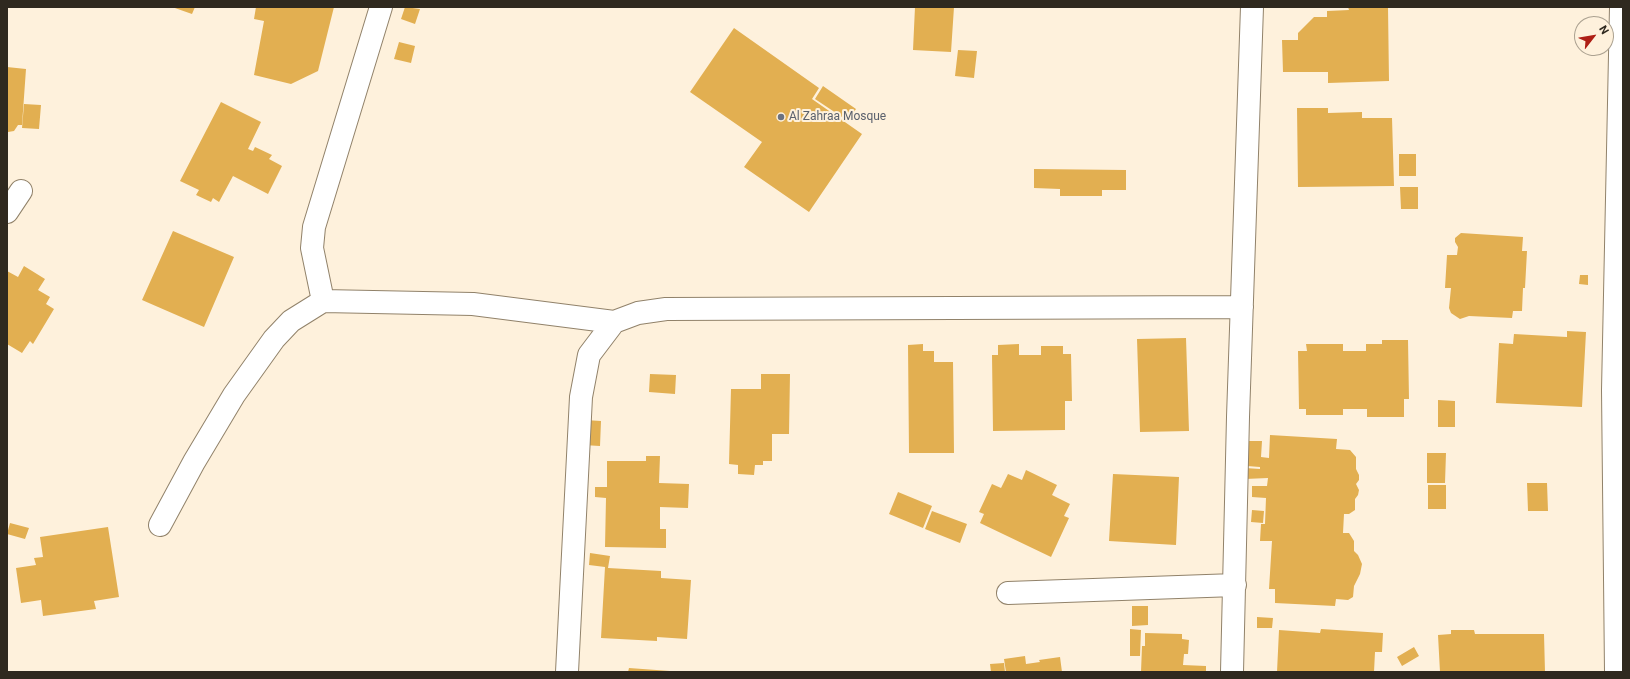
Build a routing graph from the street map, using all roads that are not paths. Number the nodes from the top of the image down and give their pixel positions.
1 (381, 7) edge
2 (1252, 7) edge
3 (1621, 7) edge
4 (20, 192) dead end
5 (7, 212) edge
6 (323, 300) junction
7 (1242, 307) junction
8 (614, 322) junction
9 (1618, 386) edge
10 (1618, 446) edge
11 (160, 525) dead end
12 (1235, 585) junction
13 (1008, 593) dead end
14 (1620, 624) edge
15 (567, 672) edge
16 (1232, 672) edge
17 (1616, 672) edge

1 - 6 street
2 - 7 street
3 - 9 street
4 - 5 street
6 - 8 street
6 - 11 street
7 - 8 street
7 - 12 street
8 - 15 street
9 - 10 street
10 - 14 street
12 - 13 street
12 - 16 street
14 - 17 street

